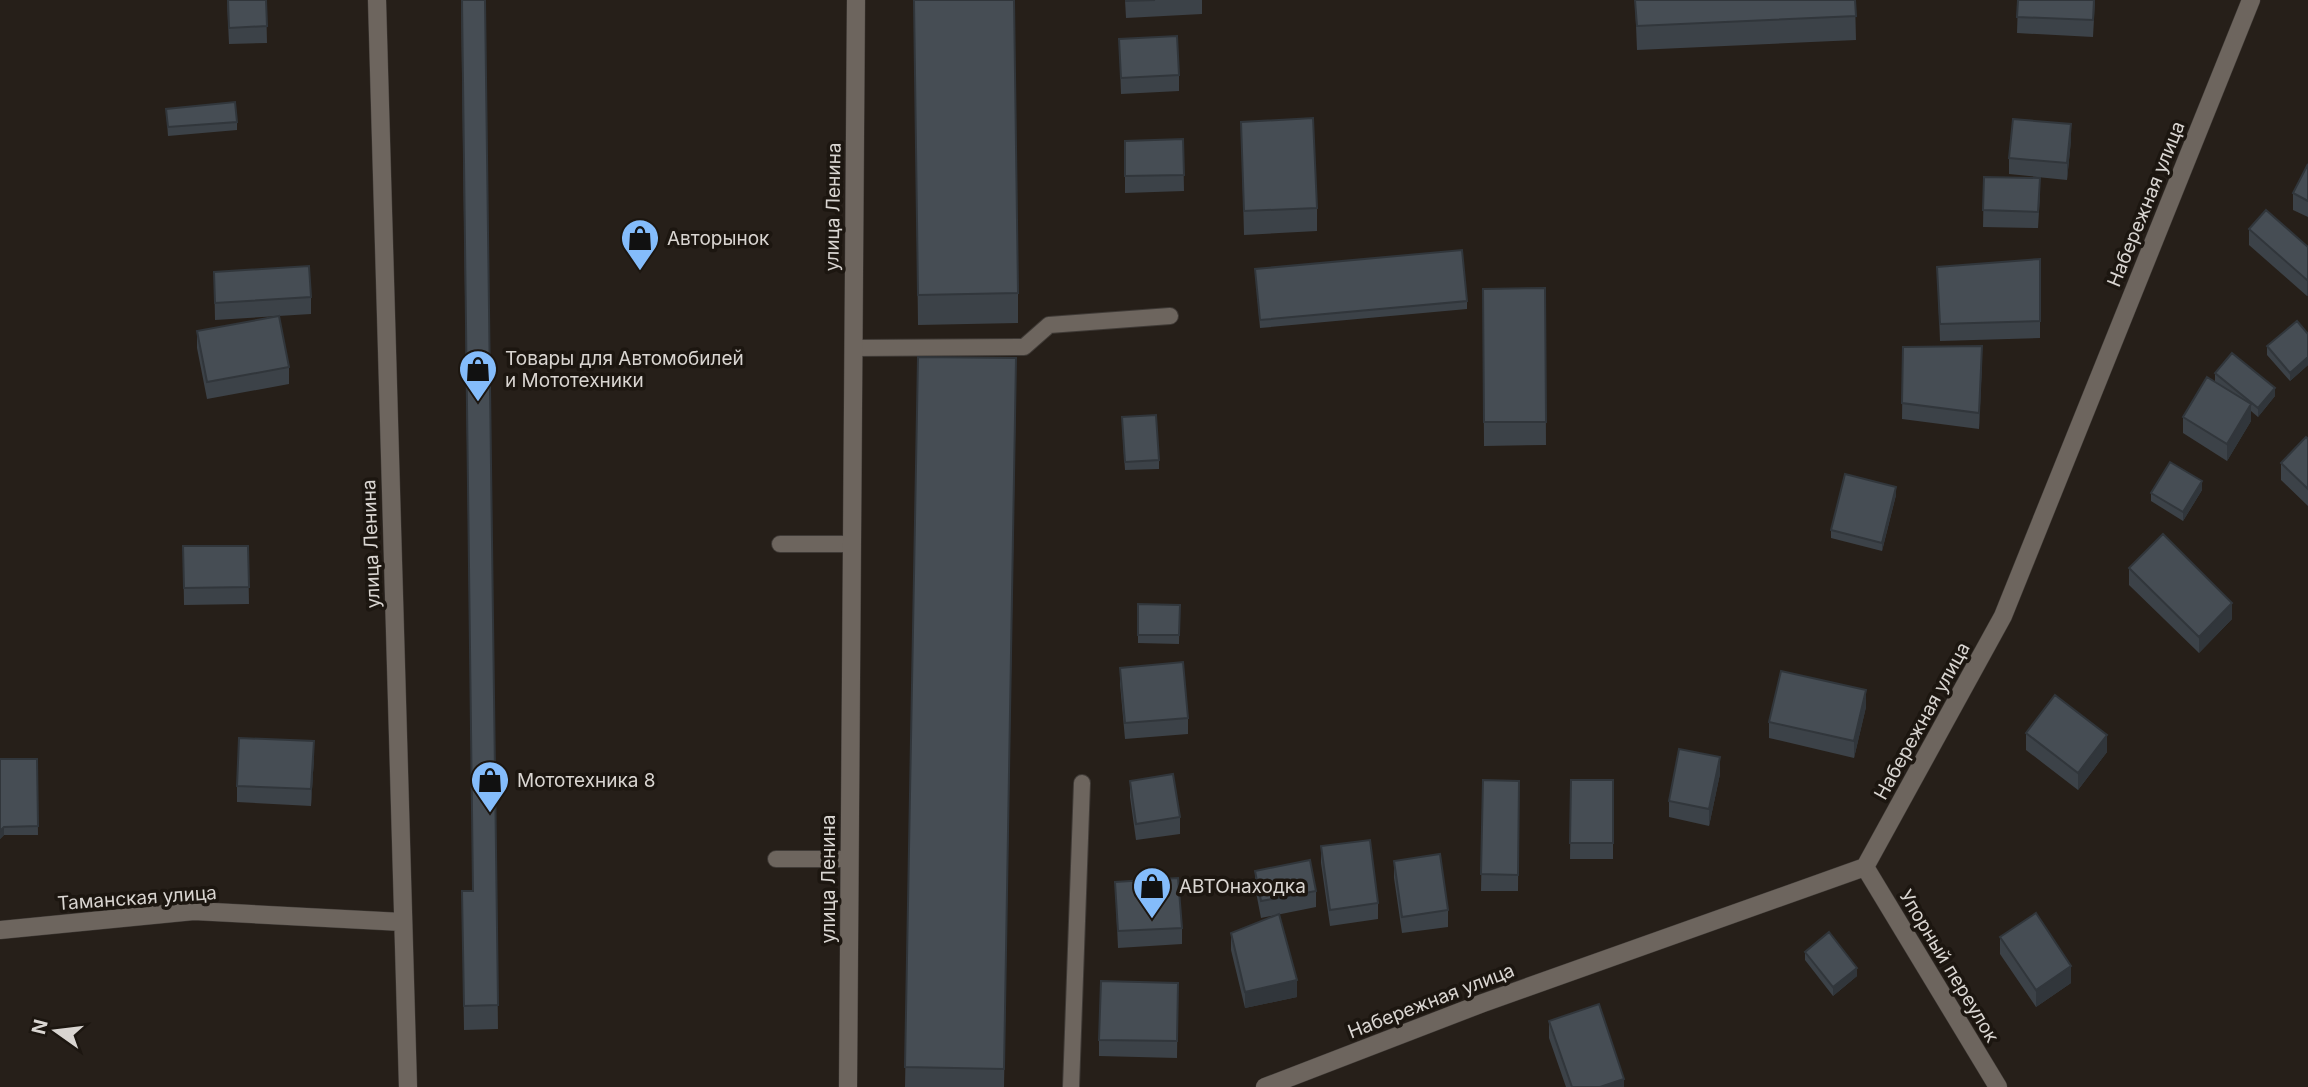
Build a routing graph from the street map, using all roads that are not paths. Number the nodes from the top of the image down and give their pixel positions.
1 (377, 0) edge
2 (856, 0) edge
3 (2251, 0) edge
4 (1170, 316) dead end
5 (853, 348) junction
6 (780, 544) dead end
7 (851, 544) junction
8 (1083, 782) dead end
9 (776, 859) dead end
10 (850, 859) junction
11 (1865, 867) junction
12 (402, 922) junction
13 (0, 930) edge
14 (408, 1087) edge
15 (848, 1087) edge
16 (1071, 1087) edge
17 (1265, 1087) edge
18 (1998, 1087) edge

1 - 12 street, улица Ленина
2 - 5 street, улица Ленина
3 - 11 street, Набережная улица
4 - 5 lane
5 - 7 street, улица Ленина
6 - 7 lane
7 - 10 street, улица Ленина
8 - 16 lane
9 - 10 lane
10 - 15 street, улица Ленина
11 - 17 street, Набережная улица
11 - 18 street, Упорный переулок
12 - 13 street, Таманская улица
12 - 14 street, улица Ленина

